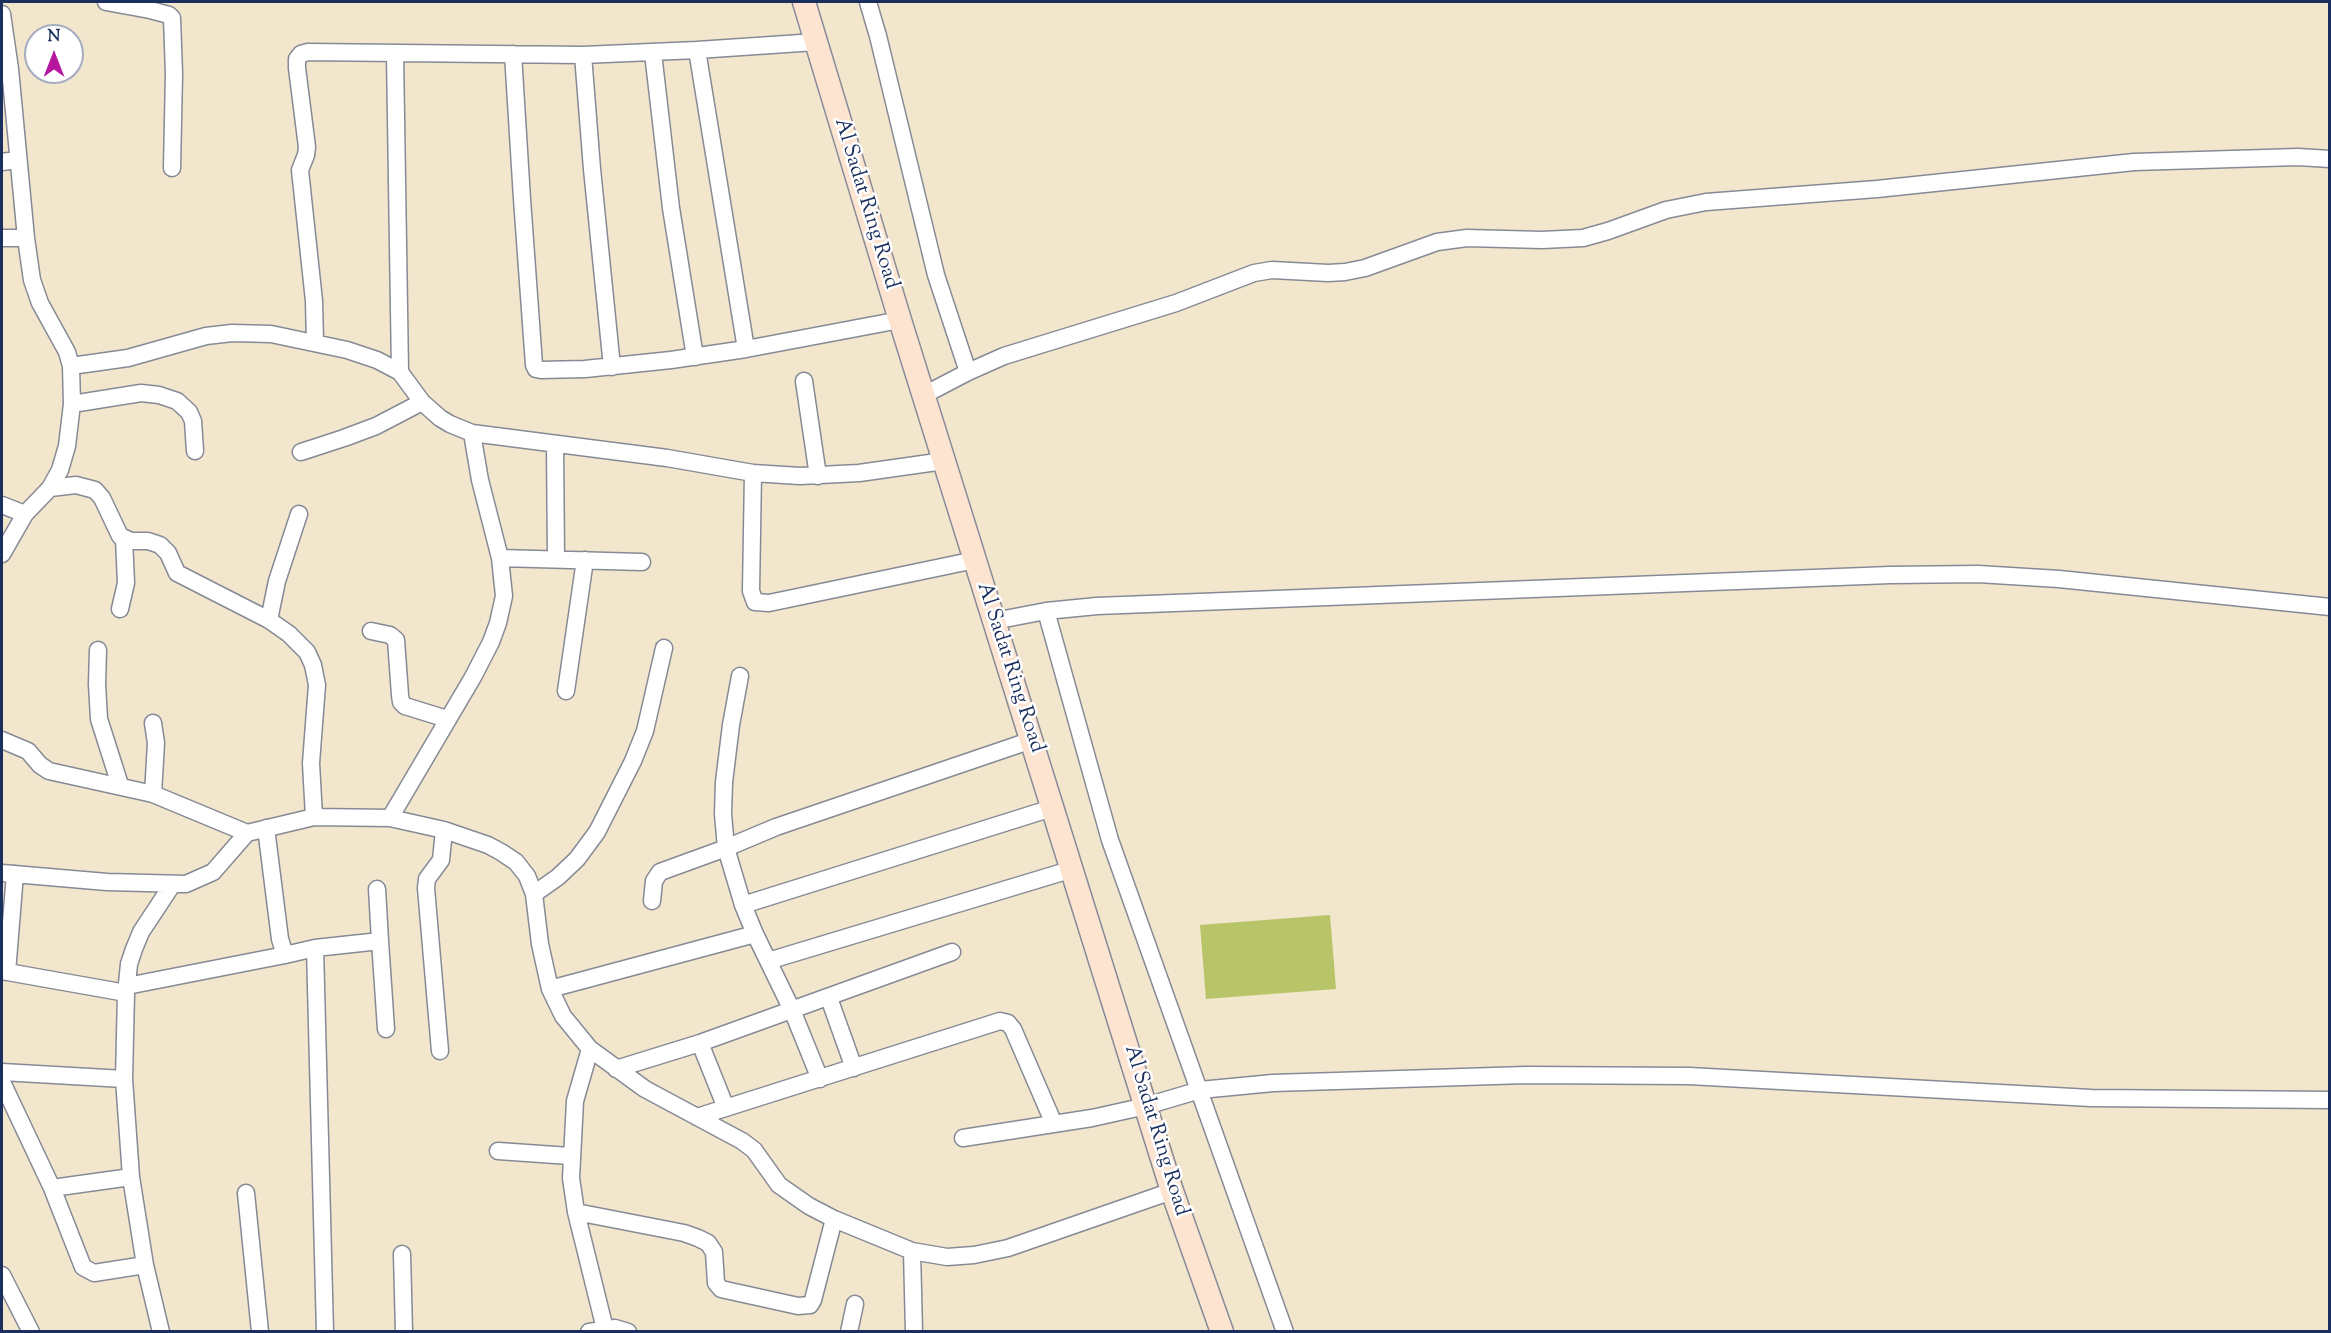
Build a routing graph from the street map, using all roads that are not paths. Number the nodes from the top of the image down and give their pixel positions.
1 (106, 2) edge
2 (804, 2) edge
3 (868, 2) edge
4 (2, 14) edge
5 (816, 42) junction
6 (697, 50) junction
7 (653, 52) junction
8 (395, 54) junction
9 (513, 54) junction
10 (583, 55) junction
11 (2330, 159) edge
12 (9, 161) edge
13 (172, 168) dead end
14 (2, 238) edge
15 (26, 238) junction
16 (900, 320) junction
17 (315, 343) junction
18 (746, 349) junction
19 (695, 357) junction
20 (71, 366) junction
21 (612, 367) junction
22 (400, 372) junction
23 (968, 372) junction
24 (804, 381) dead end
25 (924, 395) junction
26 (422, 402) junction
27 (72, 404) junction
28 (472, 433) junction
29 (555, 445) junction
30 (195, 451) dead end
31 (301, 452) dead end
32 (944, 461) junction
33 (753, 473) junction
34 (818, 476) junction
35 (50, 488) junction
36 (2, 505) edge
37 (25, 514) junction
38 (299, 514) dead end
39 (124, 539) junction
40 (2, 554) edge
41 (500, 558) junction
42 (556, 558) junction
43 (585, 560) junction
44 (975, 560) junction
45 (642, 562) dead end
46 (2330, 607) edge
47 (120, 609) dead end
48 (1046, 611) junction
49 (269, 620) junction
50 (994, 621) junction
51 (371, 631) dead end
52 (664, 648) dead end
53 (98, 650) dead end
54 (740, 675) dead end
55 (566, 690) dead end
56 (447, 719) junction
57 (153, 723) dead end
58 (2, 740) edge
59 (1032, 740) junction
60 (120, 785) junction
61 (153, 794) junction
62 (1052, 807) junction
63 (314, 817) junction
64 (390, 818) junction
65 (266, 828) junction
66 (444, 830) junction
67 (247, 833) junction
68 (726, 848) junction
69 (1073, 869) junction
70 (8, 874) edge
71 (172, 885) junction
72 (377, 889) dead end
73 (534, 894) junction
74 (652, 901) dead end
75 (743, 905) junction
76 (755, 934) junction
77 (380, 941) junction
78 (315, 948) junction
79 (952, 952) dead end
80 (285, 956) junction
81 (768, 961) junction
82 (4, 972) edge
83 (550, 989) junction
84 (126, 990) junction
85 (829, 998) junction
86 (792, 1010) junction
87 (386, 1029) dead end
88 (700, 1043) junction
89 (590, 1049) junction
90 (440, 1051) dead end
91 (854, 1068) junction
92 (616, 1069) junction
93 (2, 1072) edge
94 (820, 1078) junction
95 (124, 1079) junction
96 (2, 1082) edge
97 (1200, 1090) junction
98 (2330, 1100) edge
99 (1146, 1106) junction
100 (726, 1108) junction
101 (697, 1117) junction
102 (1054, 1124) junction
103 (963, 1138) dead end
104 (498, 1151) dead end
105 (570, 1156) junction
106 (132, 1177) junction
107 (52, 1188) junction
108 (1172, 1191) junction
109 (246, 1193) dead end
110 (576, 1212) junction
111 (834, 1219) junction
112 (912, 1251) junction
113 (402, 1254) dead end
114 (146, 1265) junction
115 (2, 1275) edge
116 (855, 1304) dead end
117 (597, 1330) edge
118 (31, 1332) edge
119 (161, 1332) edge
120 (260, 1332) edge
121 (325, 1332) edge
122 (404, 1332) edge
123 (628, 1332) edge
124 (849, 1332) edge
125 (914, 1332) edge
126 (1222, 1332) edge
127 (1285, 1332) edge

1 - 13 street
2 - 5 main road, Al Sadat Ring Road
3 - 23 street
4 - 12 street
5 - 6 street
5 - 16 main road, Al Sadat Ring Road
6 - 7 street
6 - 18 street
7 - 10 street
7 - 19 street
8 - 9 street
8 - 17 street
8 - 22 street
9 - 10 street
9 - 21 street
10 - 21 street
11 - 23 street
12 - 15 street
14 - 15 street
15 - 20 street
16 - 18 street
16 - 25 main road, Al Sadat Ring Road
17 - 20 street
17 - 22 street
18 - 19 street
19 - 21 street
20 - 27 street
22 - 26 street
23 - 25 street
24 - 34 street
25 - 32 main road, Al Sadat Ring Road
26 - 28 street
26 - 31 street
27 - 30 street
27 - 35 street
28 - 29 street
28 - 41 street
29 - 33 street
29 - 42 street
32 - 34 street
32 - 44 main road, Al Sadat Ring Road
33 - 34 street
33 - 44 street
35 - 37 street
35 - 39 street
36 - 37 street
37 - 40 street
38 - 49 street
39 - 47 street
39 - 49 street
41 - 42 street
41 - 56 street
42 - 43 street
43 - 45 street
43 - 55 street
44 - 50 main road, Al Sadat Ring Road
46 - 48 street
48 - 50 street
48 - 97 street
49 - 63 street
50 - 59 main road, Al Sadat Ring Road
51 - 56 street
52 - 73 street
53 - 60 street
54 - 68 street
56 - 64 street
57 - 61 street
58 - 60 street
59 - 62 main road, Al Sadat Ring Road
59 - 68 street
60 - 61 street
61 - 67 street
62 - 69 main road, Al Sadat Ring Road
62 - 75 street
63 - 64 street
63 - 65 street
64 - 66 street
65 - 67 street
65 - 80 street
66 - 73 street
66 - 90 street
67 - 71 street
68 - 74 street
68 - 75 street
69 - 81 street
69 - 99 main road, Al Sadat Ring Road
70 - 71 street
70 - 82 street
71 - 84 street
72 - 77 street
73 - 83 street
75 - 76 street
76 - 81 street
76 - 83 street
77 - 78 street
77 - 87 street
78 - 80 street
78 - 121 street
79 - 85 street
80 - 84 street
81 - 86 street
82 - 84 street
83 - 89 street
84 - 95 street
85 - 86 street
85 - 91 street
86 - 88 street
86 - 94 street
88 - 92 street
88 - 100 street
89 - 92 street
89 - 105 street
91 - 94 street
91 - 102 street
92 - 101 street
93 - 95 street
94 - 100 street
95 - 106 street
96 - 107 street
97 - 98 street
97 - 99 street
97 - 127 street
99 - 102 street
99 - 108 main road, Al Sadat Ring Road
100 - 101 street
101 - 111 street
102 - 103 street
104 - 105 street
105 - 110 street
106 - 107 street
106 - 114 street
107 - 114 street
108 - 112 street
108 - 126 main road, Al Sadat Ring Road
109 - 120 street
110 - 111 street
110 - 117 street
111 - 112 street
112 - 125 street
113 - 122 street
114 - 119 street
115 - 118 street
116 - 124 street
117 - 123 street

